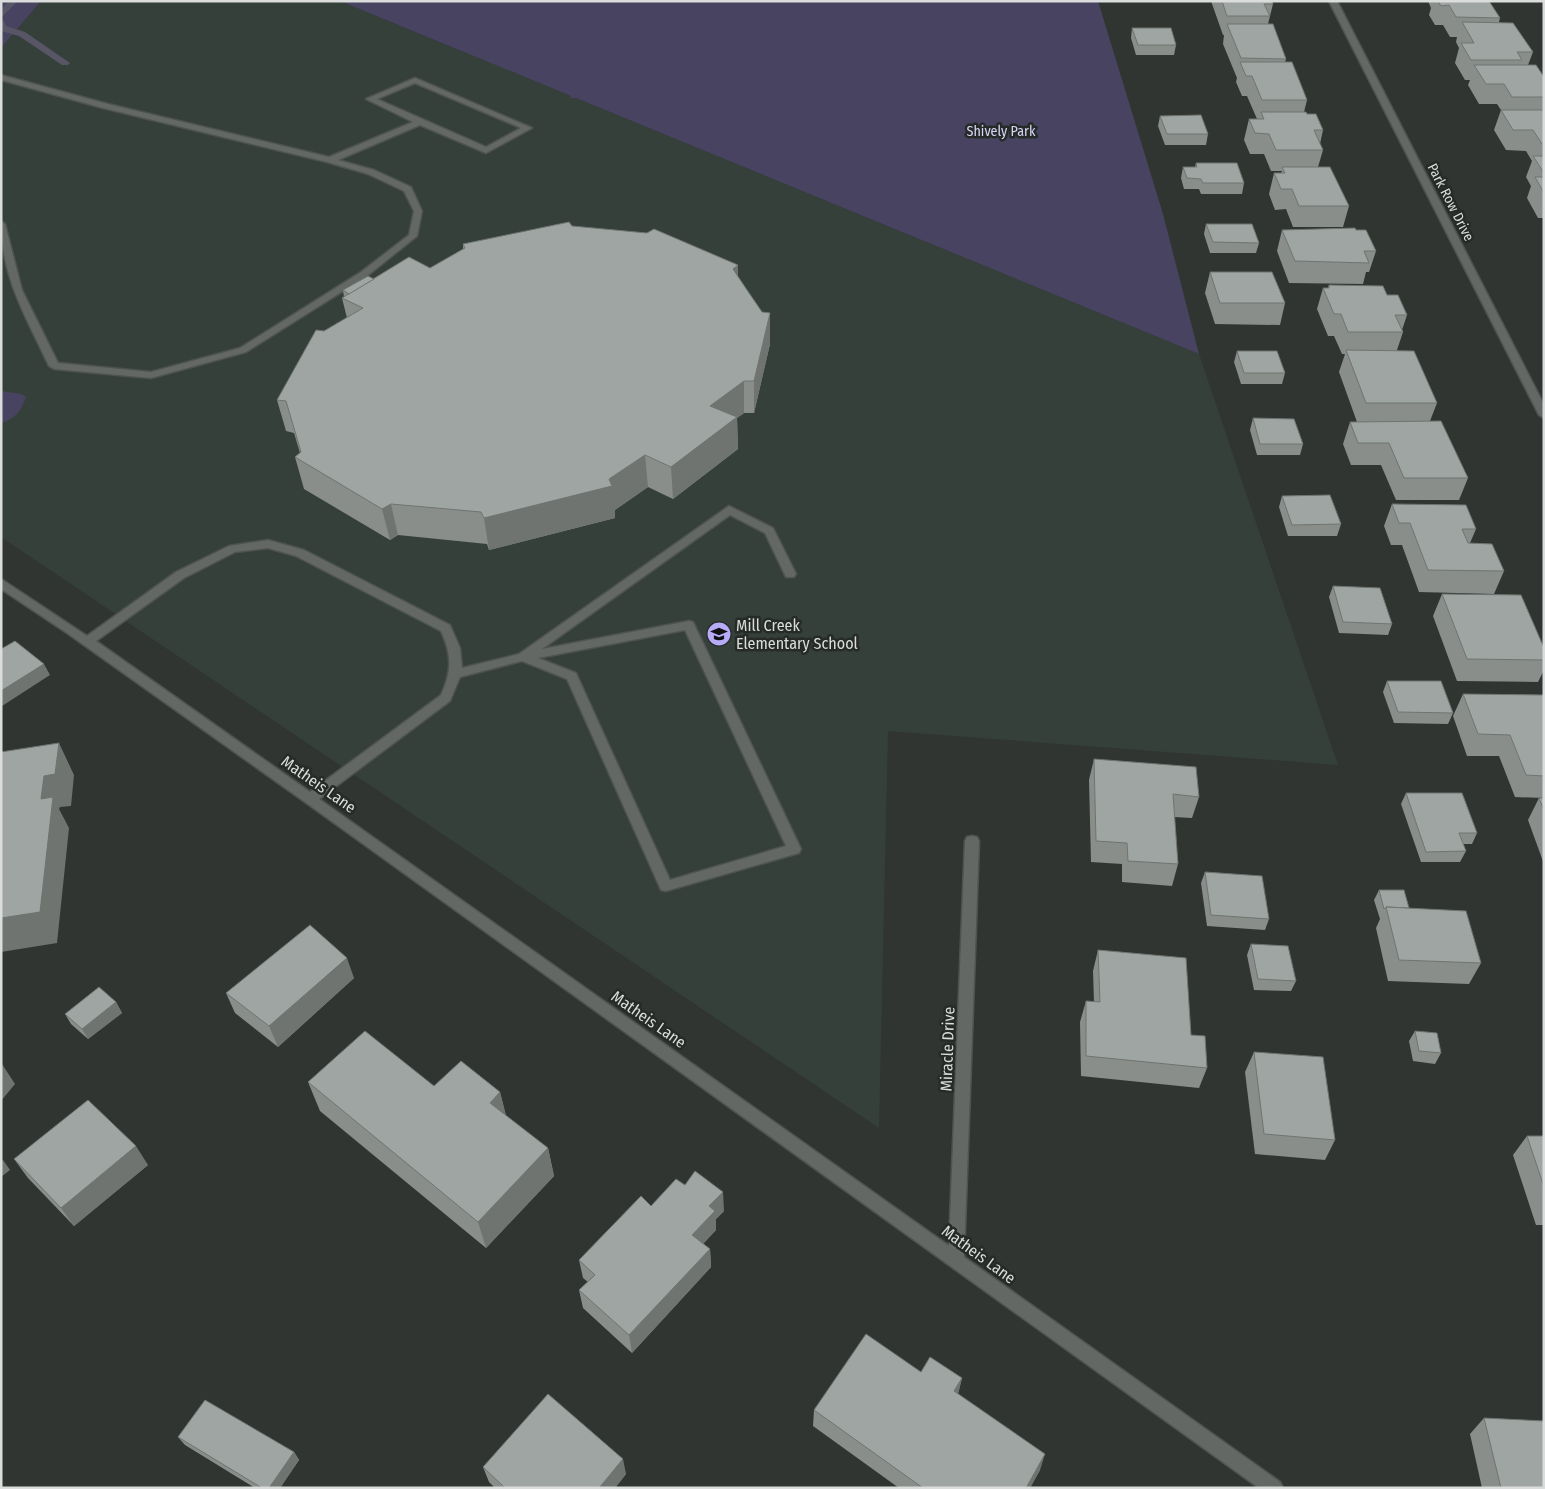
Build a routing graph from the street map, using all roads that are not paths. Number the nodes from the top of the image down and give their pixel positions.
1 (1333, 1) edge
2 (1, 77) edge
3 (420, 122) junction
4 (330, 160) junction
5 (1, 224) edge
6 (1544, 414) edge
7 (790, 574) dead end
8 (1, 583) edge
9 (88, 641) junction
10 (523, 658) junction
11 (456, 674) junction
12 (310, 799) junction
13 (972, 841) dead end
14 (956, 1259) junction
15 (1274, 1488) edge

1 - 6 street, Park Row Drive
2 - 4 street
3 - 3 street
3 - 4 street
4 - 5 street
7 - 10 street
8 - 9 street, Matheis Lane
9 - 11 street
9 - 12 street, Matheis Lane
10 - 10 street
10 - 11 street
11 - 12 street
12 - 14 street, Matheis Lane
13 - 14 street, Miracle Drive
14 - 15 street, Matheis Lane

